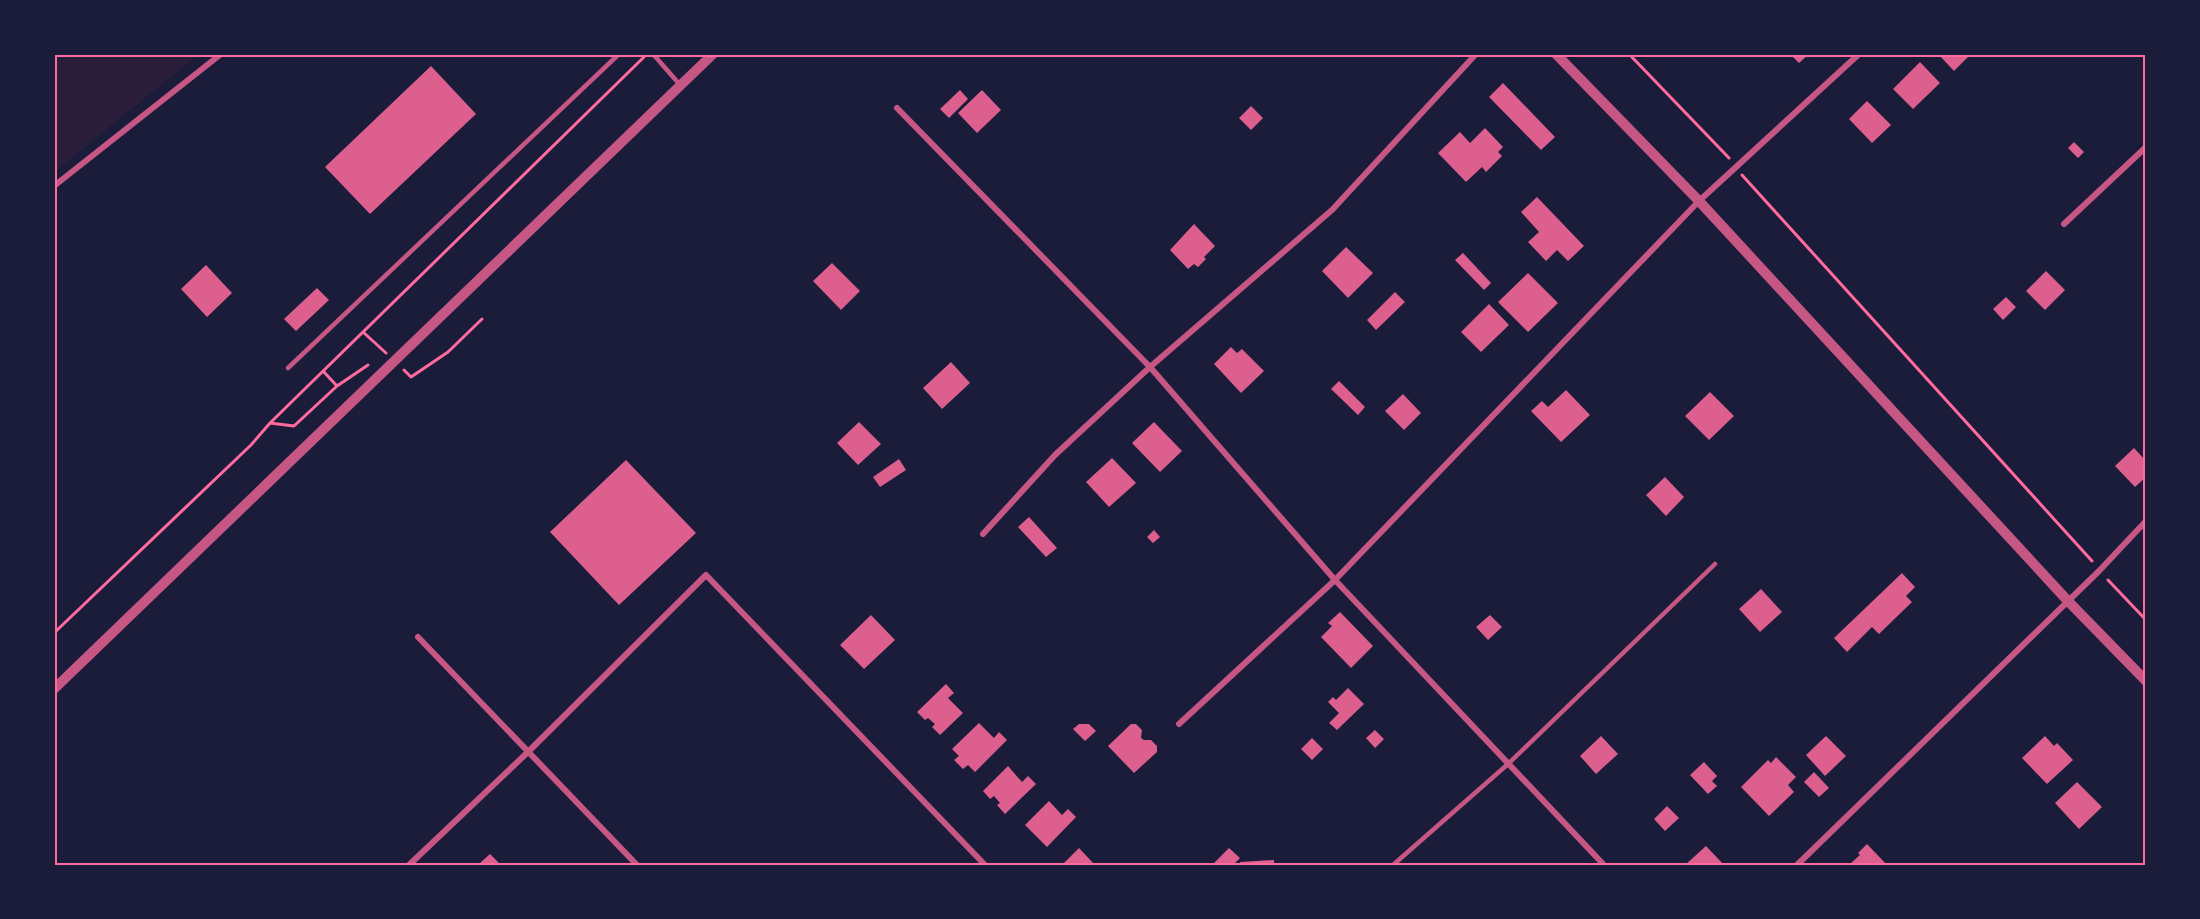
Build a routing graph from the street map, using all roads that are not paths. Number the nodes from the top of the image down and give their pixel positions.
1 (221, 54) edge
2 (619, 54) edge
3 (653, 54) edge
4 (713, 54) edge
5 (1476, 54) edge
6 (1556, 54) edge
7 (1859, 54) edge
8 (681, 86) junction
9 (897, 108) dead end
10 (2146, 147) edge
11 (54, 186) edge
12 (1699, 201) junction
13 (2064, 224) dead end
14 (1150, 367) junction
15 (288, 368) dead end
16 (2146, 521) edge
17 (983, 534) dead end
18 (1715, 564) dead end
19 (1335, 580) junction
20 (2067, 600) junction
21 (417, 638) dead end
22 (2146, 681) edge
23 (54, 689) edge
24 (1179, 724) dead end
25 (528, 752) junction
26 (1508, 764) junction
27 (410, 865) edge
28 (637, 865) edge
29 (985, 865) edge
30 (1393, 865) edge
31 (1604, 865) edge
32 (1797, 865) edge

1 - 11 street
2 - 15 lane
3 - 8 lane
4 - 8 street
5 - 14 street
6 - 12 street
7 - 12 street
8 - 23 street
9 - 14 street
10 - 13 street
12 - 19 street
12 - 20 street
14 - 17 street
14 - 19 street
16 - 20 street
18 - 26 lane
19 - 24 street
19 - 26 street
20 - 22 street
20 - 32 street
21 - 25 street
25 - 27 street
25 - 28 street
25 - 29 street
26 - 30 lane
26 - 31 street

